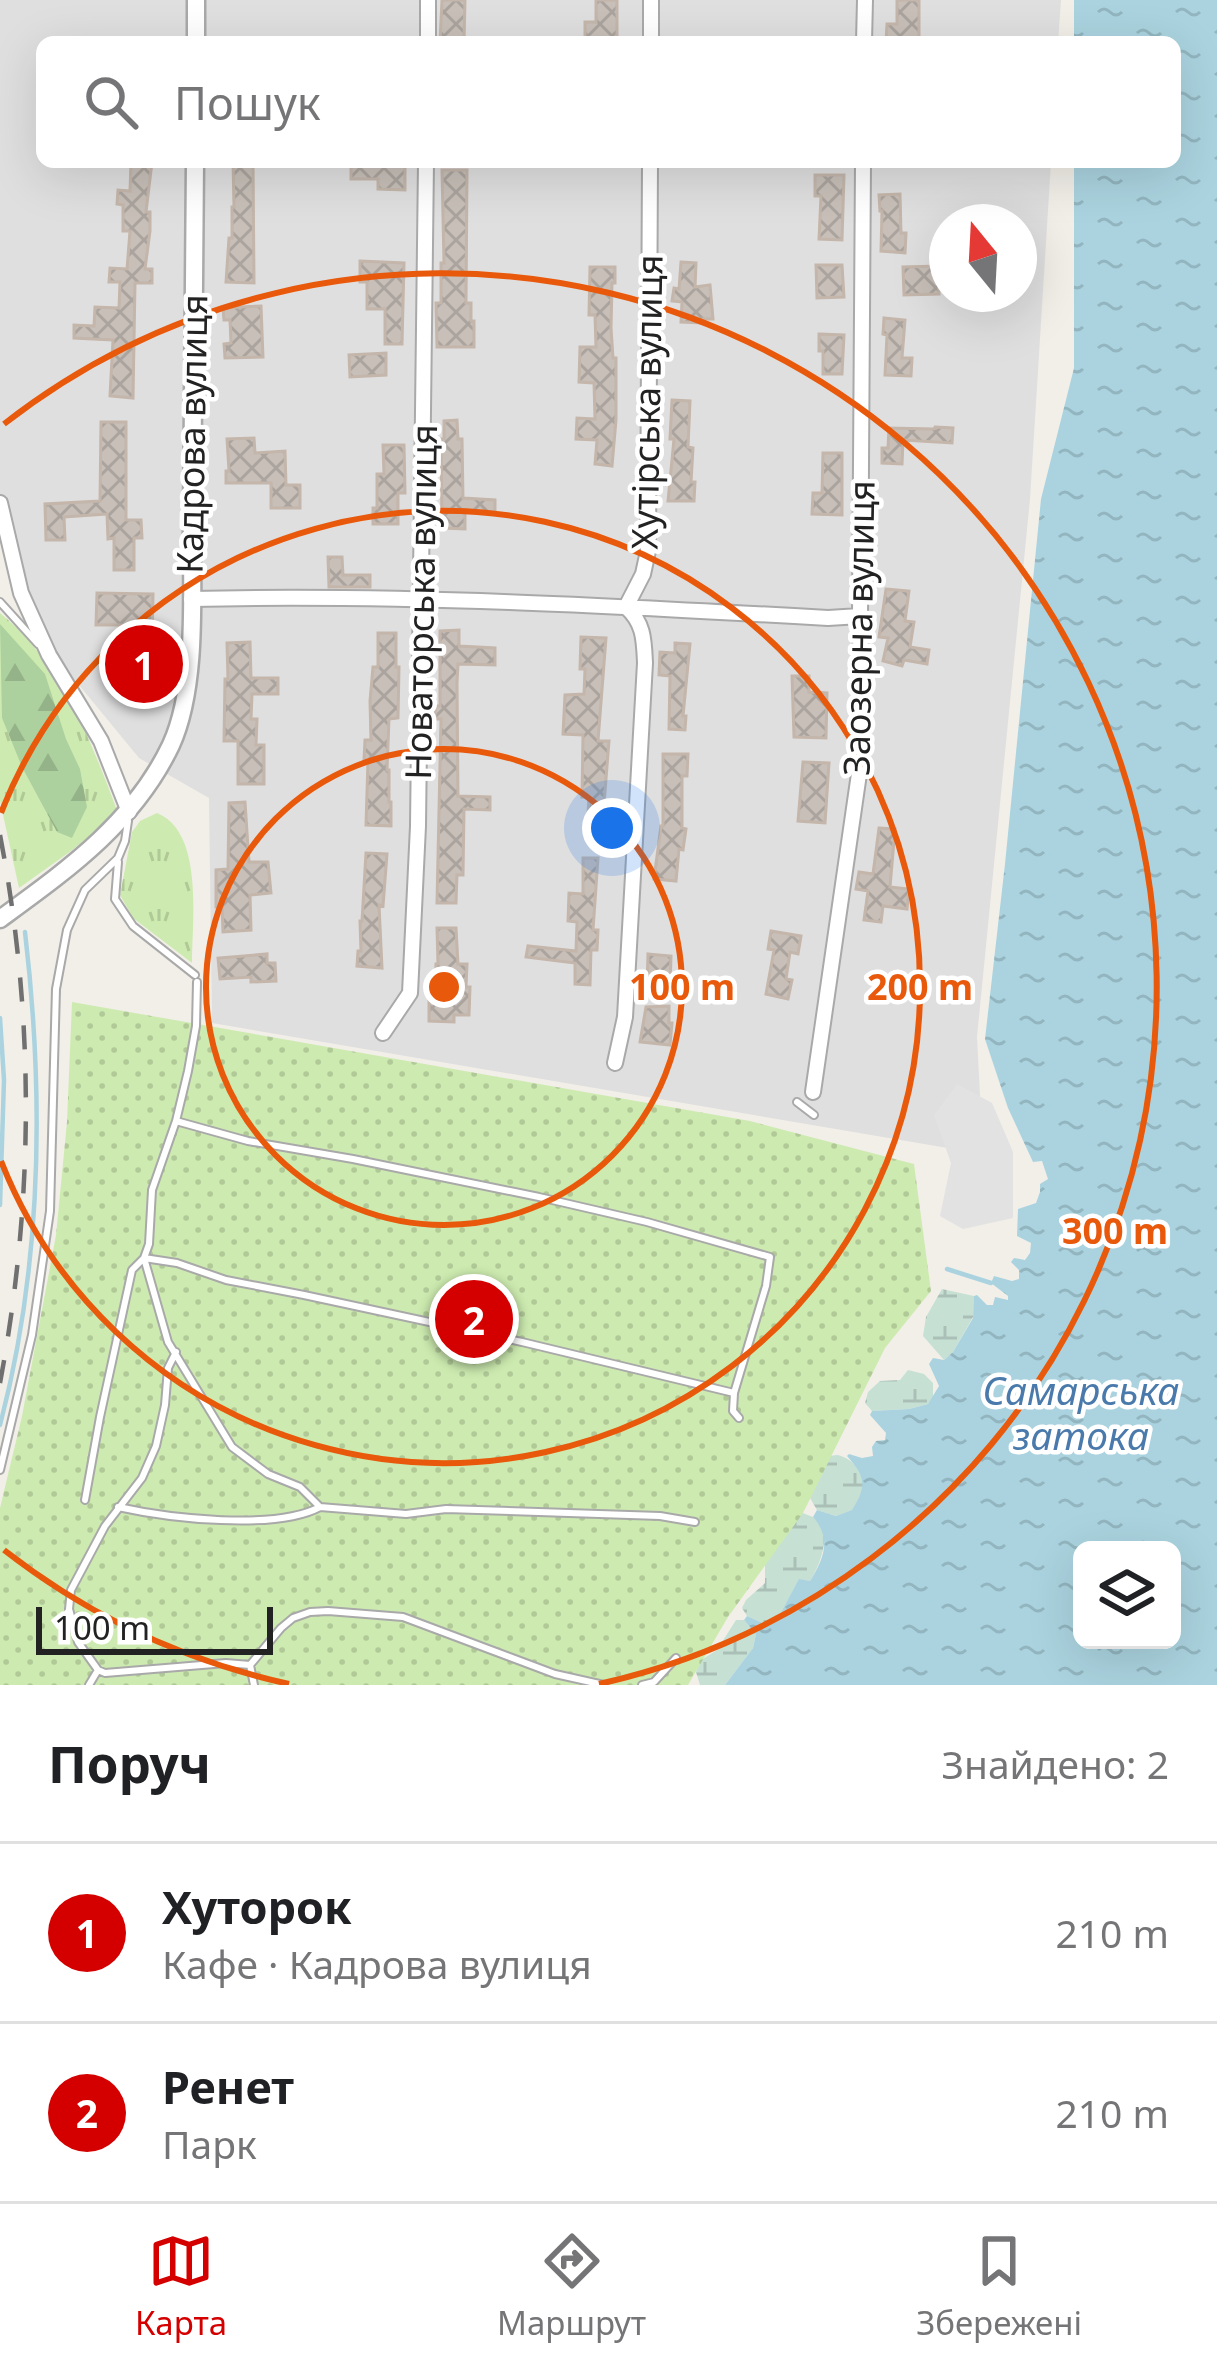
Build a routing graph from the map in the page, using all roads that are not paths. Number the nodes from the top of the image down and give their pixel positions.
1 (196, 0) edge
2 (428, 0) edge
3 (651, 0) edge
4 (865, 0) edge
5 (196, 36) edge
6 (428, 36) edge
7 (650, 36) edge
8 (864, 36) edge
9 (195, 168) edge
10 (426, 168) edge
11 (650, 168) edge
12 (863, 168) edge
13 (0, 503) edge
14 (191, 599) junction
15 (0, 602) edge
16 (421, 602) junction
17 (626, 607) junction
18 (860, 616) junction
19 (49, 655) junction
20 (129, 812) junction
21 (118, 858) junction
22 (0, 919) edge
23 (382, 1033) dead end
24 (615, 1063) dead end
25 (813, 1092) dead end
26 (797, 1102) dead end
27 (814, 1115) dead end
28 (176, 1121) junction
29 (144, 1258) junction
30 (176, 1352) junction
31 (734, 1393) junction
32 (739, 1418) dead end
33 (0, 1470) edge
34 (85, 1500) dead end
35 (118, 1507) junction
36 (320, 1507) junction
37 (694, 1522) dead end
38 (676, 1658) dead end
39 (250, 1665) junction
40 (98, 1670) junction
41 (89, 1685) edge
42 (254, 1685) edge
43 (604, 1685) edge
44 (642, 1685) edge

1 - 5 street
2 - 6 street
3 - 7 street
4 - 8 street
9 - 14 street, Кадрова вулиця
10 - 16 street, Новаторська вулиця
11 - 17 street, Хутірська вулиця
12 - 18 street, Заозерна вулиця
13 - 19 street
14 - 16 street
14 - 20 street, Кадрова вулиця
15 - 19 lane
16 - 17 street
16 - 23 street, Новаторська вулиця
17 - 18 street
17 - 24 street
18 - 25 street, Заозерна вулиця
19 - 20 street
20 - 21 lane
20 - 22 street, Кадрова вулиця
21 - 28 lane
21 - 33 lane
26 - 27 lane
28 - 29 lane
28 - 31 lane
29 - 30 lane
29 - 31 lane
29 - 34 lane
30 - 35 lane
30 - 36 lane
31 - 32 lane
35 - 36 lane
35 - 40 lane
36 - 37 lane
38 - 44 lane
39 - 40 lane
39 - 42 lane
39 - 43 lane
40 - 41 lane

